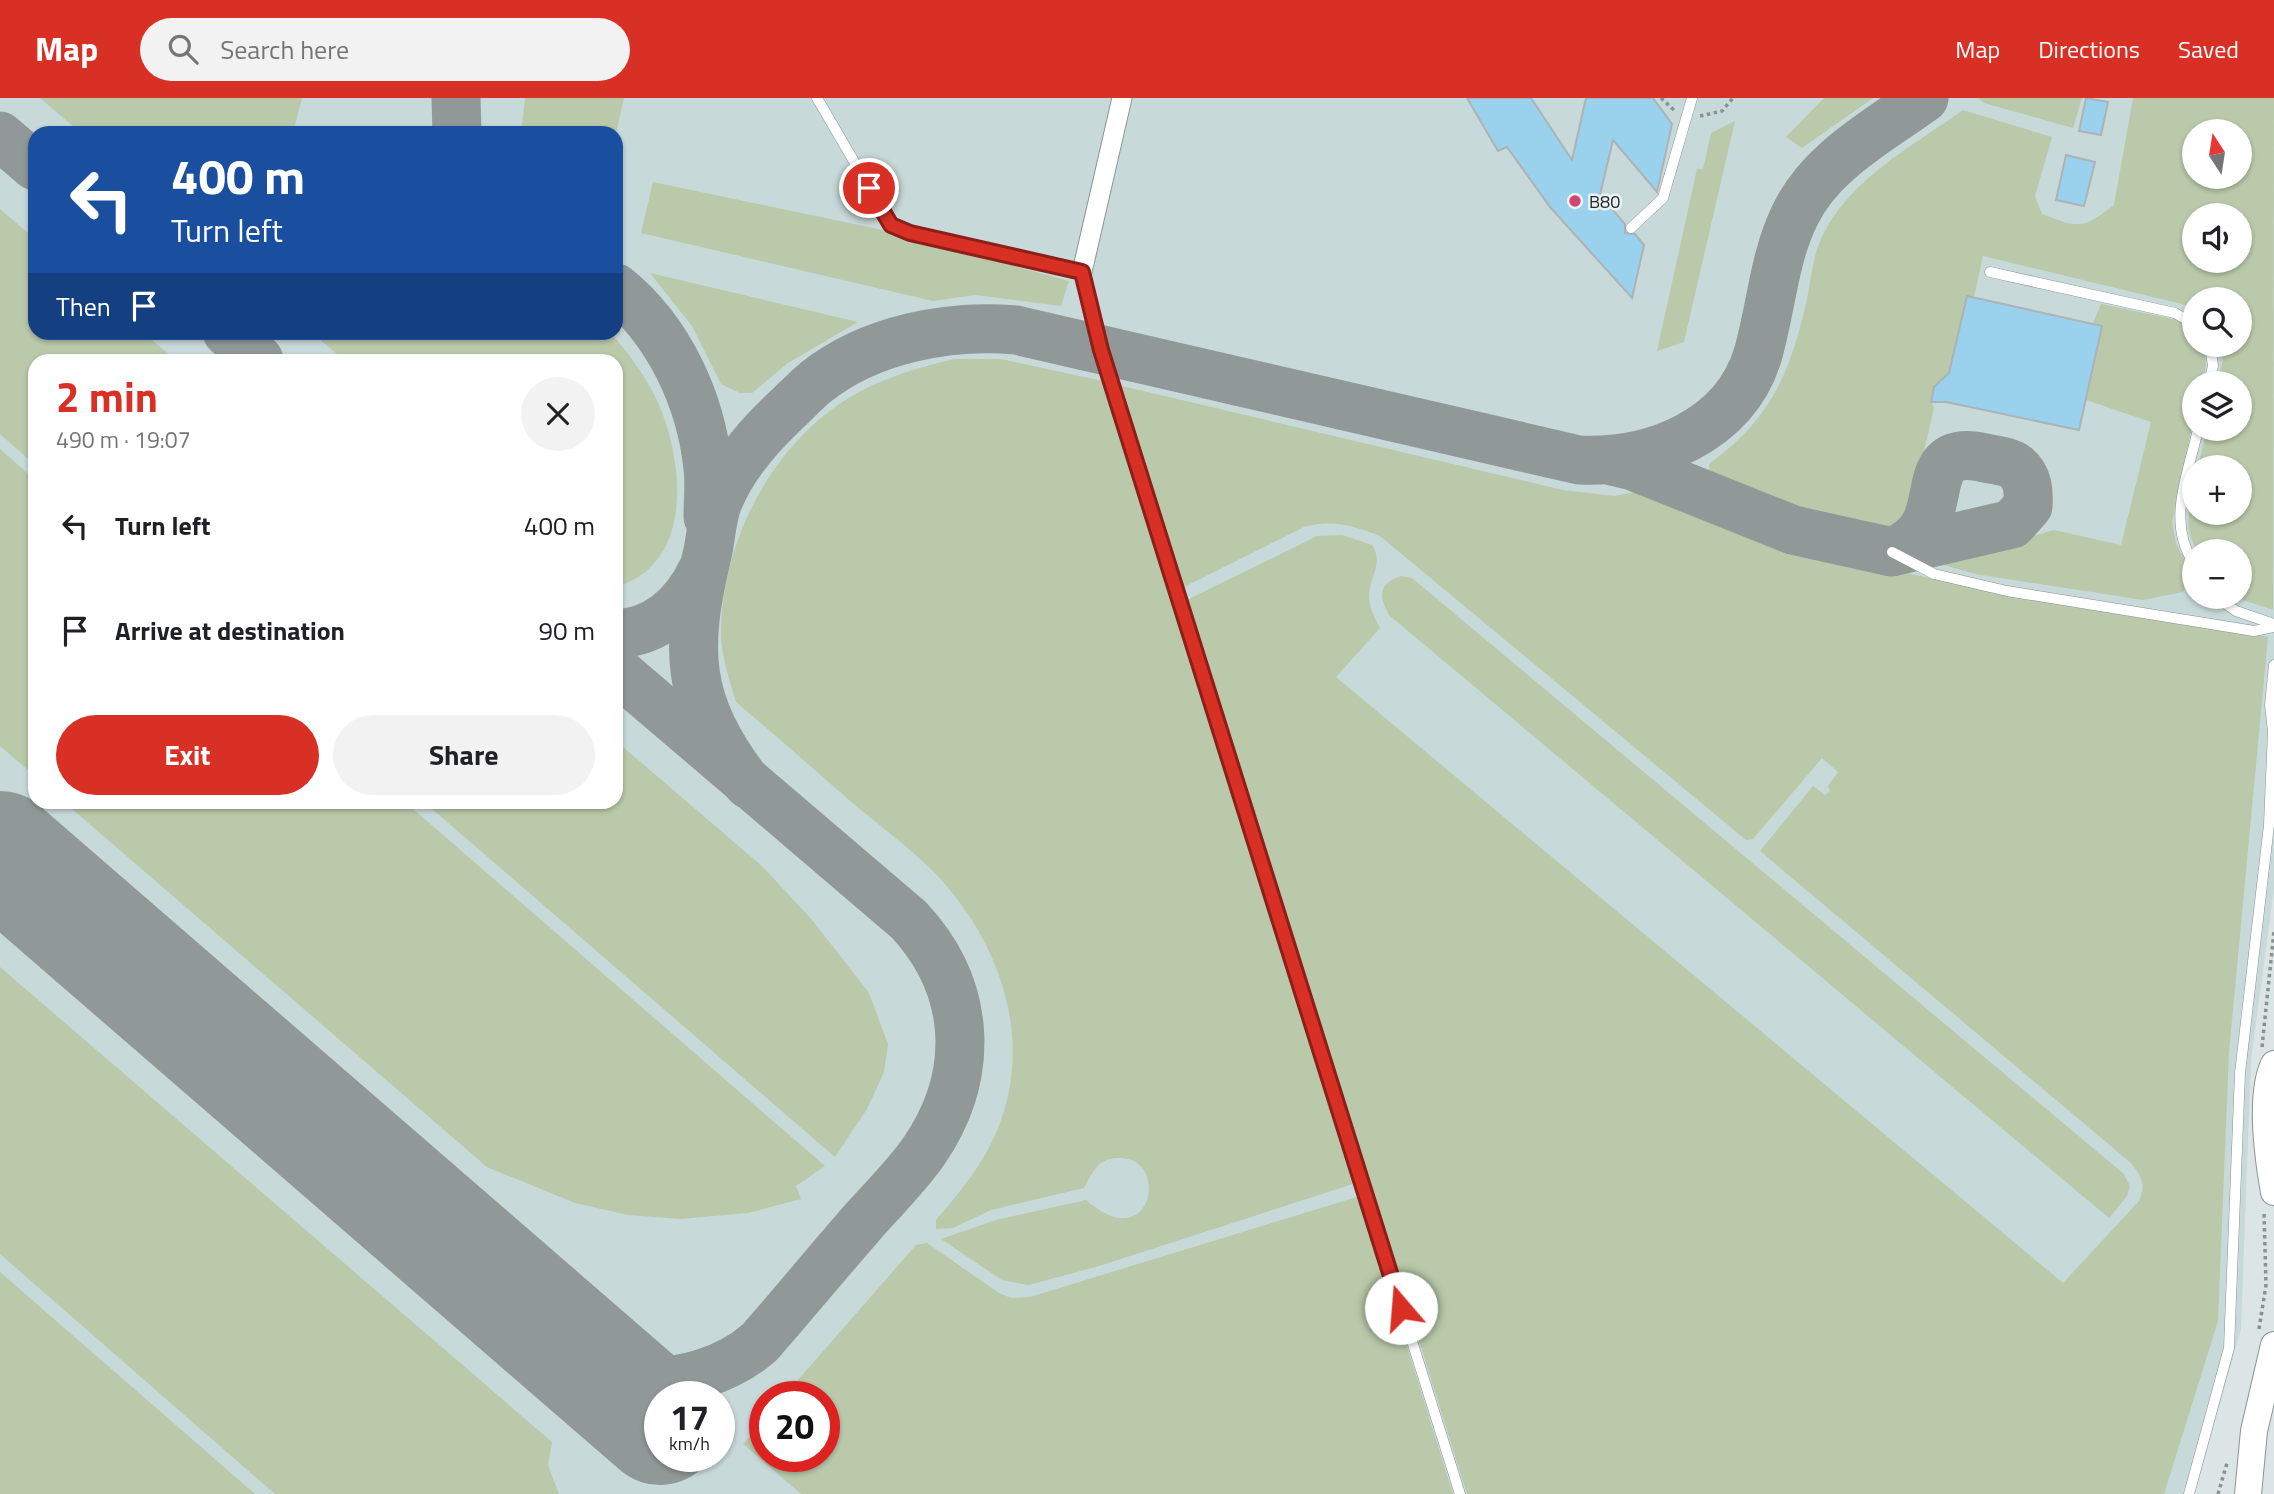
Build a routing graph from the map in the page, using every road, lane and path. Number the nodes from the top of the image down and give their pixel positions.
1 (817, 98) edge
2 (1122, 98) edge
3 (1692, 98) edge
4 (1631, 228) dead end
5 (1082, 272) junction
6 (1990, 272) dead end
7 (2182, 317) edge
8 (2196, 441) edge
9 (2182, 542) edge
10 (1892, 552) dead end
11 (2232, 609) edge
12 (2274, 626) edge
13 (2274, 665) edge
14 (2274, 931) edge
15 (2268, 1060) edge
16 (2269, 1202) edge
17 (2266, 1339) edge
18 (2254, 1431) junction
19 (2230, 1455) dead end
20 (1460, 1494) edge
21 (2189, 1494) edge
22 (2218, 1494) edge
23 (2230, 1494) edge
24 (2248, 1494) edge

1 - 5 lane
2 - 5 street
3 - 4 lane
5 - 20 lane
6 - 7 lane
8 - 9 lane
10 - 12 lane
11 - 12 lane
13 - 21 lane
14 - 15 path
15 - 16 street
16 - 17 path
17 - 18 street
18 - 23 street
18 - 24 street
19 - 22 path

